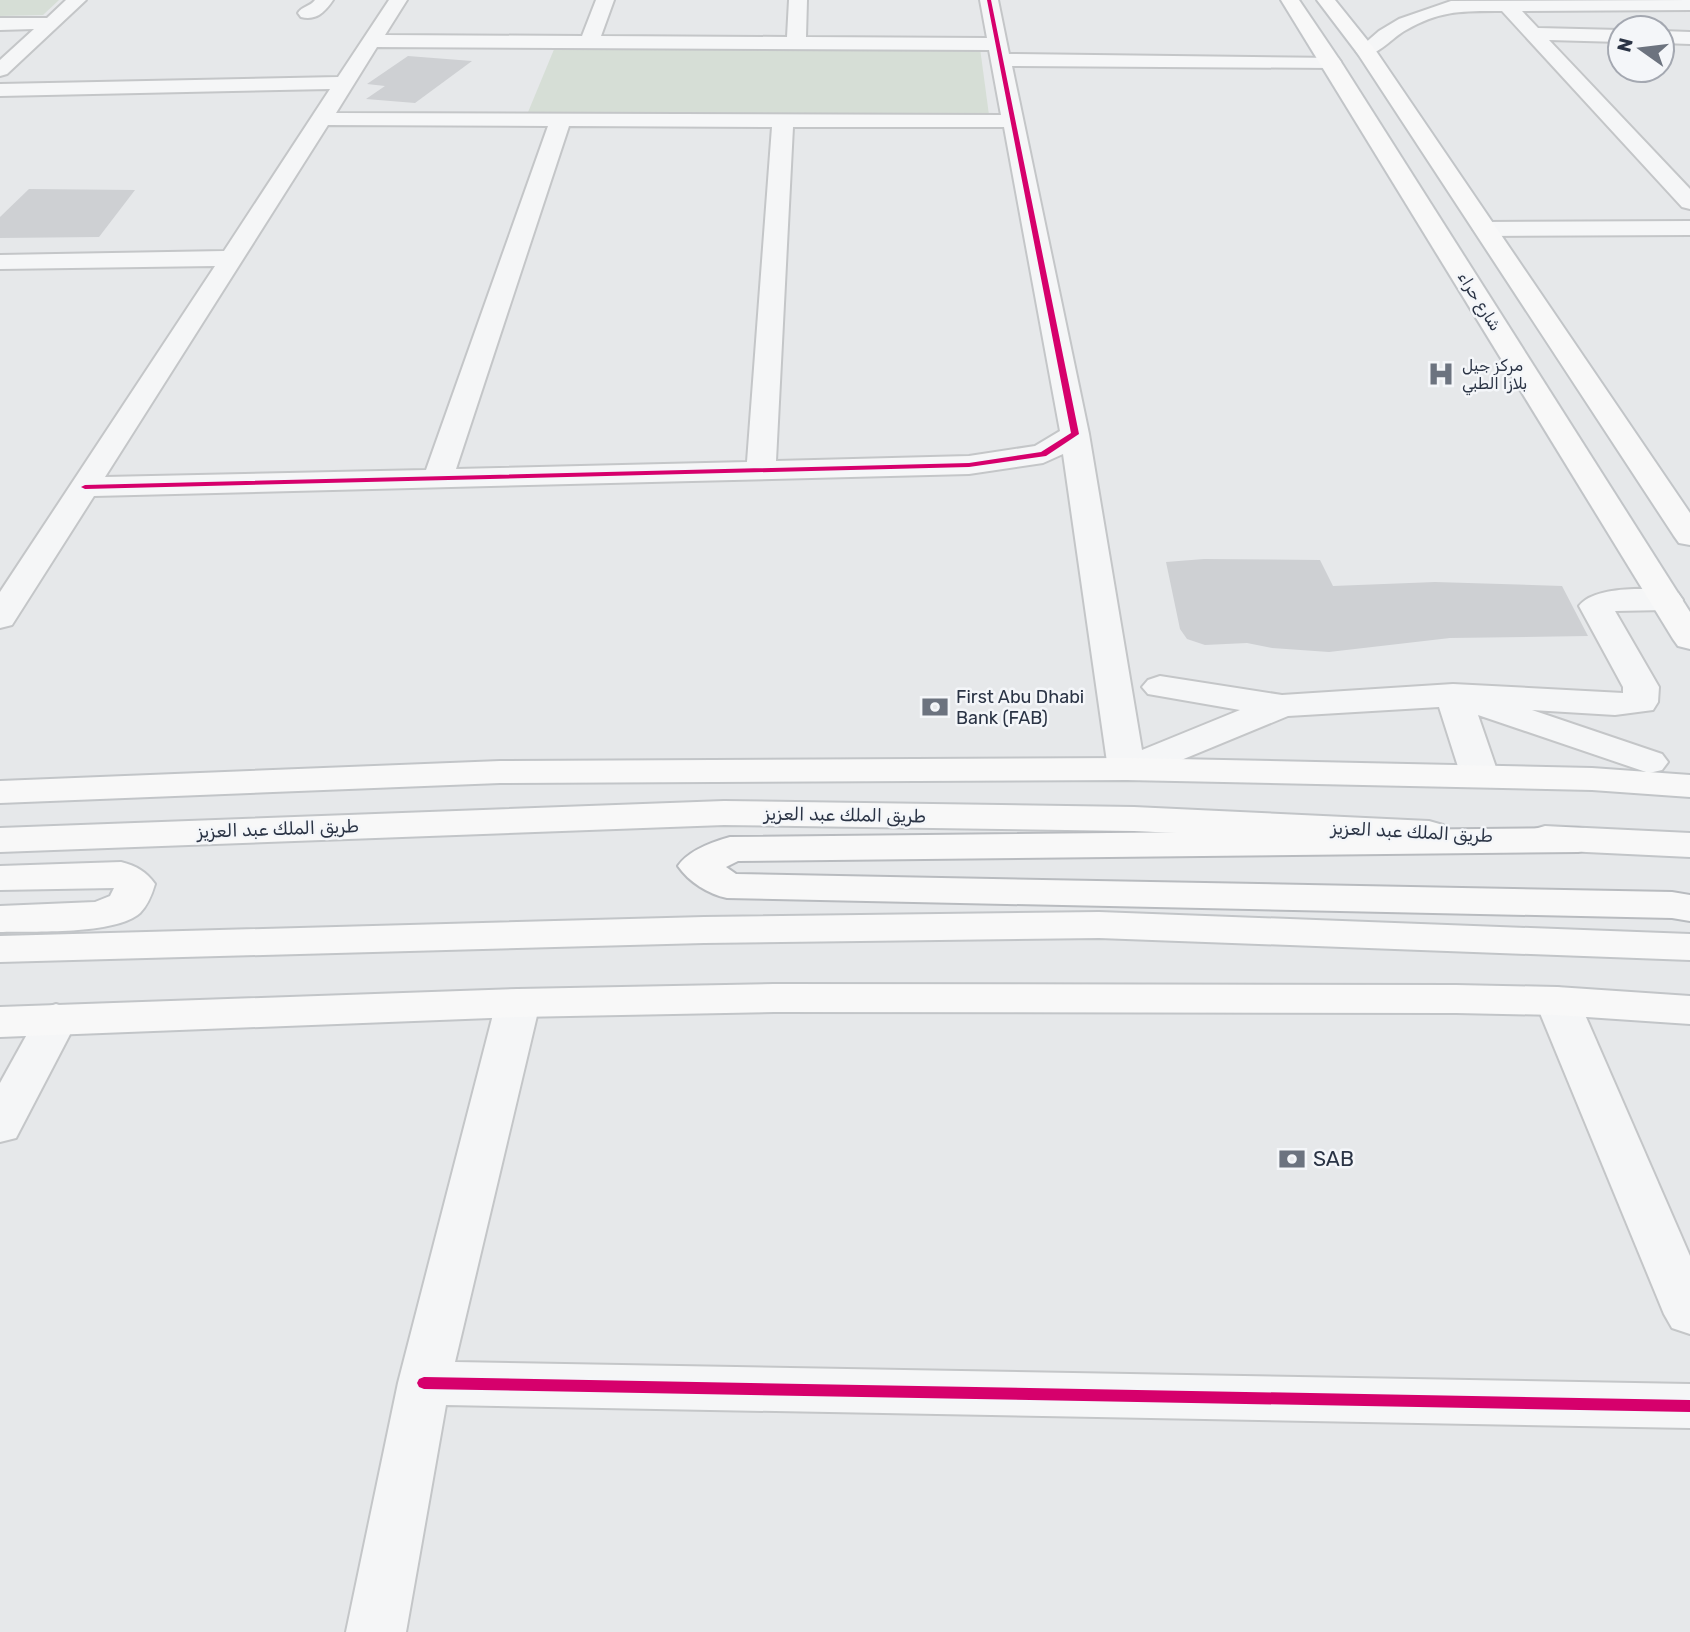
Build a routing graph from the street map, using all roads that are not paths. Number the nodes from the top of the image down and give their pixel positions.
1 (77, 0) edge
2 (324, 0) edge
3 (398, 0) edge
4 (605, 0) edge
5 (798, 0) edge
6 (989, 0) edge
7 (1290, 0) edge
8 (1326, 0) edge
9 (1505, 4) junction
10 (1690, 5) edge
11 (307, 13) dead end
12 (51, 23) junction
13 (0, 24) edge
14 (1533, 34) junction
15 (1606, 36) edge
16 (372, 41) junction
17 (589, 42) junction
18 (796, 43) junction
19 (1366, 51) junction
20 (999, 52) junction
21 (1331, 62) junction
22 (0, 70) edge
23 (345, 83) junction
24 (0, 90) edge
25 (321, 119) junction
26 (561, 120) junction
27 (783, 121) junction
28 (1013, 121) junction
29 (1416, 126) junction
30 (1372, 127) junction
31 (1690, 202) edge
32 (1690, 228) edge
33 (1485, 229) junction
34 (232, 258) junction
35 (0, 262) edge
36 (1075, 434) junction
37 (761, 471) junction
38 (438, 478) junction
39 (85, 487) junction
40 (1690, 536) edge
41 (1666, 600) junction
42 (0, 618) edge
43 (1690, 639) edge
44 (1160, 687) dead end
45 (1453, 695) junction
46 (1282, 706) junction
47 (1649, 762) dead end
48 (1127, 769) junction
49 (1690, 775) edge
50 (1480, 776) junction
51 (1592, 779) junction
52 (1690, 786) edge
53 (0, 792) edge
54 (0, 840) edge
55 (1578, 840) junction
56 (1690, 845) edge
57 (0, 878) edge
58 (1690, 908) edge
59 (0, 919) edge
60 (1690, 947) edge
61 (0, 949) edge
62 (1557, 1001) junction
63 (518, 1003) junction
64 (1690, 1010) edge
65 (56, 1019) junction
66 (0, 1022) edge
67 (0, 1126) edge
68 (1690, 1314) edge
69 (424, 1383) junction
70 (1690, 1406) edge
71 (376, 1632) edge

1 - 12 street
2 - 11 street
3 - 16 street
4 - 17 street
5 - 18 street
6 - 20 street
7 - 21 main road, شارع حراء
8 - 19 main road
9 - 10 street
9 - 14 street
9 - 19 street
12 - 13 street
12 - 22 street
14 - 15 street
14 - 31 street
16 - 17 street
16 - 23 street
17 - 18 street
18 - 20 street
19 - 29 main road
20 - 21 street
20 - 28 street
21 - 30 main road, شارع حراء
23 - 24 street
23 - 25 street
25 - 26 street
25 - 34 street
26 - 27 street
26 - 38 street
27 - 28 street
27 - 37 street
28 - 36 street
29 - 30 main road
29 - 33 main road
30 - 41 main road, شارع حراء
32 - 33 street
33 - 40 main road
34 - 35 street
34 - 39 street
36 - 37 street
36 - 48 street
37 - 38 street
38 - 39 street
39 - 42 street
41 - 43 main road, شارع حراء
41 - 45 street
44 - 46 street
45 - 46 street
45 - 47 street
45 - 50 street
46 - 48 street
48 - 50 main road
48 - 53 main road
49 - 51 main road
50 - 51 main road
51 - 52 main road
54 - 55 main road, طريق الملك عبد العزيز
55 - 56 main road, طريق الملك عبد العزيز
55 - 58 main road
57 - 59 main road
60 - 61 main road
62 - 63 main road
62 - 64 main road
62 - 68 street
63 - 65 main road
63 - 69 street
65 - 66 main road
65 - 67 street
69 - 70 street
69 - 71 street

